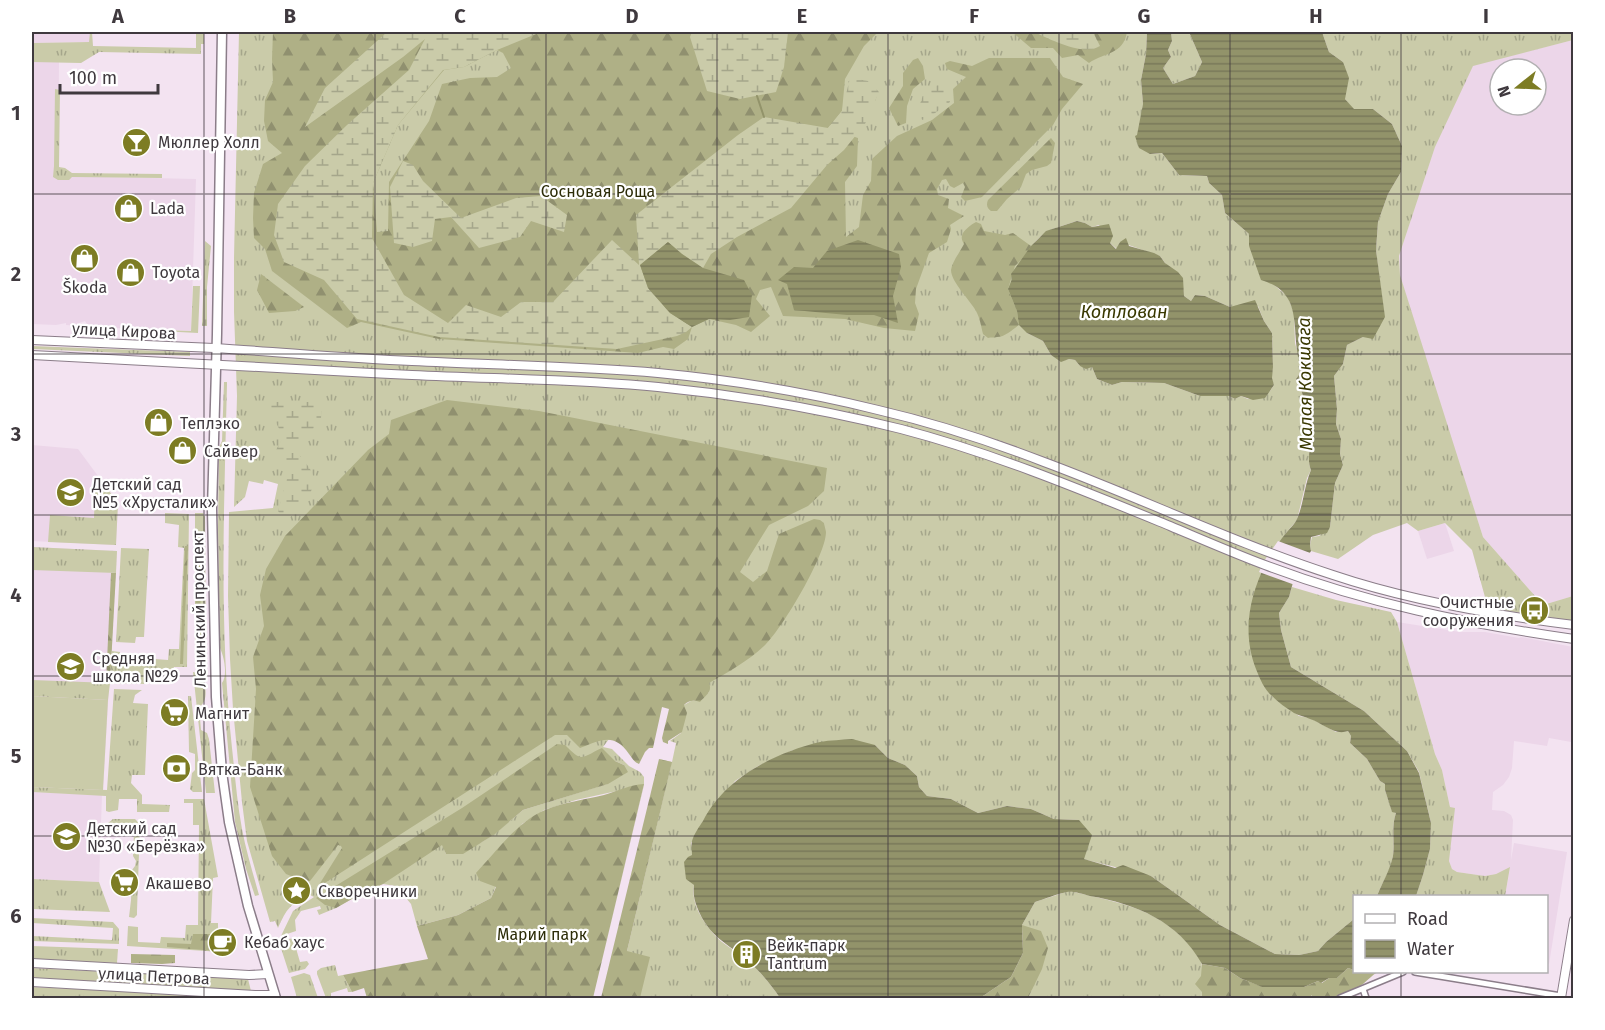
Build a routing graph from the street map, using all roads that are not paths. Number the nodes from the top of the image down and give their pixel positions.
1 (222, 32) edge
2 (32, 340) edge
3 (216, 349) junction
4 (32, 355) edge
5 (216, 363) junction
6 (1574, 625) edge
7 (1574, 639) edge
8 (1574, 920) edge
9 (32, 963) edge
10 (1401, 973) edge
11 (1421, 973) edge
12 (268, 974) junction
13 (32, 982) edge
14 (1363, 989) junction
15 (275, 997) edge
16 (1561, 998) edge
17 (1340, 999) edge
18 (1366, 999) edge

1 - 3 main road, Ленинский проспект
2 - 3 main road, улица Кирова
3 - 5 main road, Ленинский проспект
3 - 6 main road, улица Кирова
4 - 5 main road, улица Кирова
5 - 7 main road, улица Кирова
5 - 12 main road, Ленинский проспект
8 - 16 main road
9 - 12 main road, улица Петрова
10 - 14 street
11 - 16 street
12 - 15 main road, Ленинский проспект
13 - 15 main road, улица Петрова
14 - 17 street
14 - 18 street

